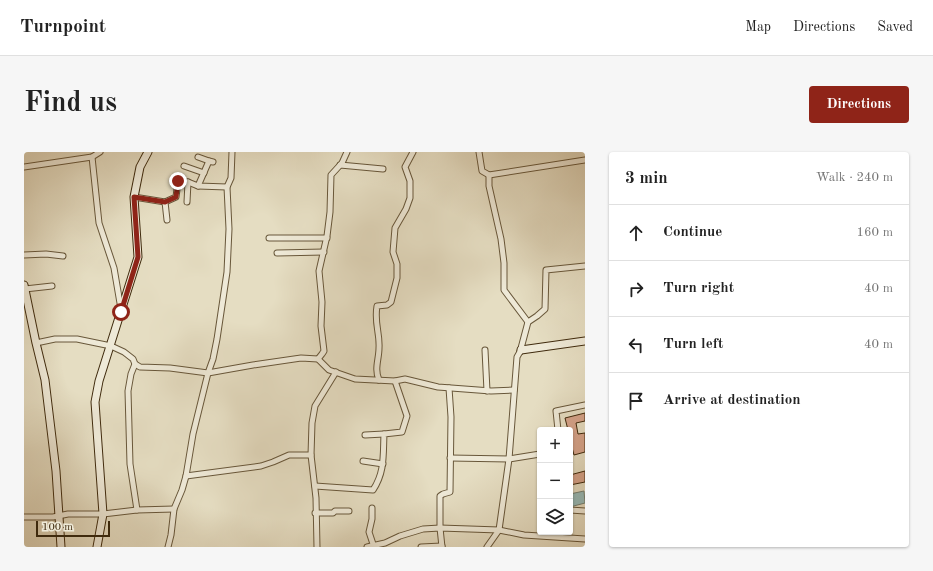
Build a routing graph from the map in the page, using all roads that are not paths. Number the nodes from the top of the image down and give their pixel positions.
1 (100, 152) edge
2 (148, 152) edge
3 (232, 152) edge
4 (347, 152) edge
5 (413, 152) edge
6 (479, 152) edge
7 (92, 157) junction
8 (198, 157) dead end
9 (585, 160) edge
10 (340, 165) junction
11 (184, 166) dead end
12 (24, 167) edge
13 (383, 169) dead end
14 (204, 173) junction
15 (489, 175) junction
16 (188, 182) junction
17 (198, 186) junction
18 (227, 187) junction
19 (134, 197) junction
20 (165, 202) junction
21 (187, 202) dead end
22 (167, 220) dead end
23 (269, 238) dead end
24 (326, 238) junction
25 (324, 252) junction
26 (278, 253) dead end
27 (24, 255) edge
28 (63, 256) dead end
29 (585, 266) edge
30 (52, 286) dead end
31 (24, 287) edge
32 (121, 312) junction
33 (528, 322) junction
34 (585, 341) edge
35 (36, 343) junction
36 (111, 346) junction
37 (486, 350) dead end
38 (520, 352) junction
39 (318, 359) junction
40 (135, 364) junction
41 (336, 372) junction
42 (208, 373) junction
43 (379, 380) junction
44 (395, 381) junction
45 (449, 388) junction
46 (514, 390) junction
47 (486, 391) junction
48 (585, 405) edge
49 (558, 427) edge
50 (384, 434) junction
51 (365, 435) dead end
52 (537, 454) edge
53 (311, 455) junction
54 (450, 458) junction
55 (509, 459) junction
56 (363, 461) dead end
57 (383, 464) junction
58 (186, 476) junction
59 (315, 486) junction
60 (372, 508) dead end
61 (137, 510) junction
62 (174, 510) junction
63 (573, 510) edge
64 (349, 511) dead end
65 (585, 511) edge
66 (315, 513) junction
67 (103, 514) junction
68 (58, 516) junction
69 (24, 517) edge
70 (440, 528) junction
71 (499, 530) junction
72 (585, 539) edge
73 (374, 546) edge
74 (60, 547) edge
75 (97, 547) edge
76 (168, 547) edge
77 (317, 547) edge
78 (367, 547) edge
79 (421, 547) edge
80 (442, 547) edge
81 (487, 547) edge

1 - 7 street
2 - 19 street
3 - 18 street
4 - 10 street
5 - 43 street
6 - 15 street
7 - 12 street
7 - 32 street
8 - 14 street
9 - 15 street
10 - 13 street
10 - 24 street
11 - 14 street
14 - 17 street
15 - 33 street
16 - 17 street
16 - 20 street
16 - 21 street
17 - 18 street
18 - 42 street
19 - 20 street
19 - 32 street
20 - 22 street
23 - 24 street
24 - 25 street
25 - 26 street
25 - 39 street
27 - 28 street
29 - 33 street
30 - 31 street
31 - 35 street
32 - 36 street
33 - 38 street
34 - 38 street
35 - 36 street
35 - 68 street
36 - 40 street
36 - 67 street
37 - 47 street
38 - 46 street
39 - 41 street
39 - 42 street
40 - 42 street
40 - 61 street
41 - 43 street
41 - 53 street
42 - 58 street
43 - 44 street
44 - 45 street
44 - 50 street
45 - 47 street
45 - 54 street
46 - 47 street
46 - 55 street
48 - 49 street
50 - 51 street
50 - 57 street
52 - 55 street
53 - 58 street
53 - 59 street
54 - 55 street
54 - 70 street
55 - 71 street
56 - 57 street
57 - 59 street
58 - 62 street
59 - 66 street
60 - 73 street
61 - 62 street
61 - 67 street
62 - 76 street
63 - 65 street
64 - 66 street
66 - 77 street
67 - 68 street
67 - 75 street
68 - 69 street
68 - 74 street
70 - 71 street
70 - 73 street
70 - 80 street
71 - 72 street
71 - 81 street
73 - 78 street
79 - 80 street

